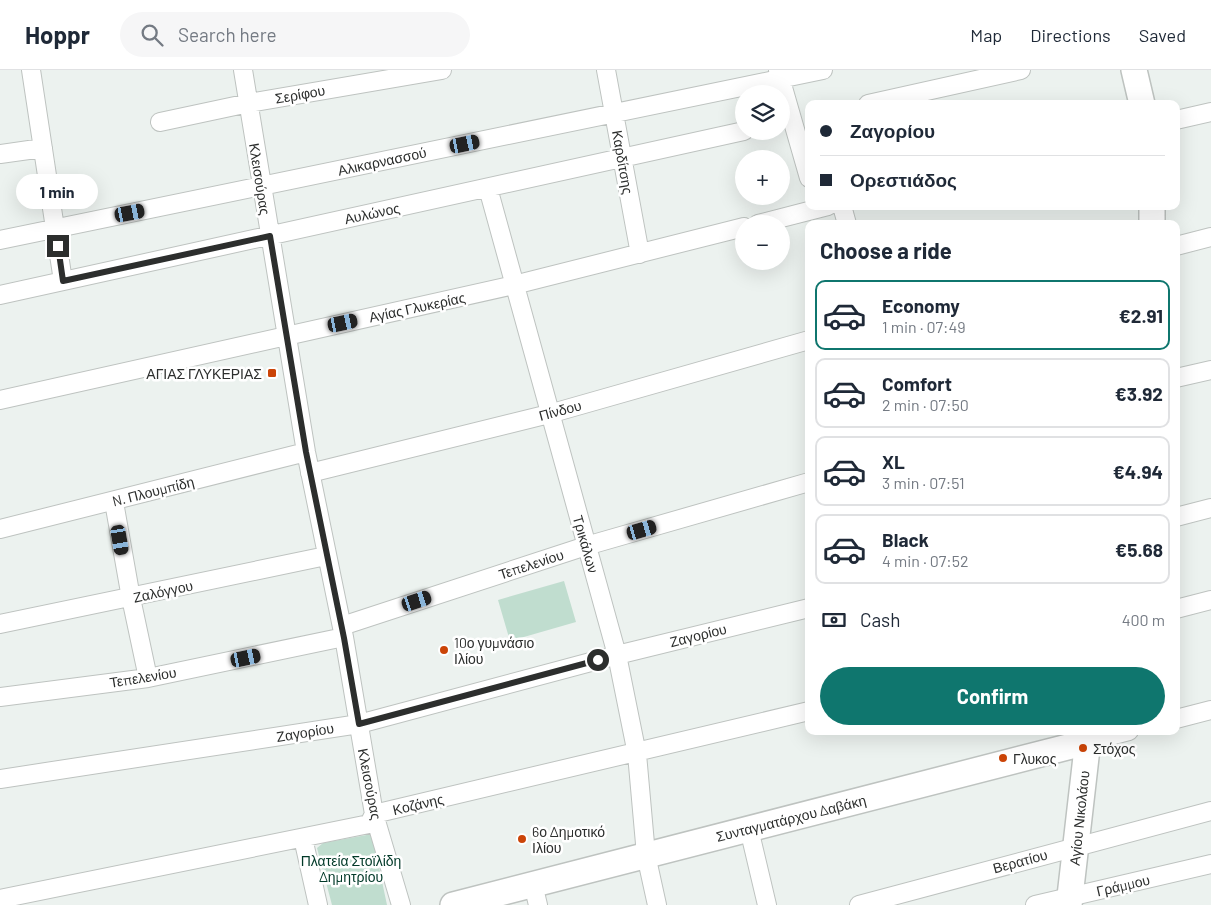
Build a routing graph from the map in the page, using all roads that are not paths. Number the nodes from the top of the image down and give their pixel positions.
1 (31, 70) edge
2 (243, 70) edge
3 (442, 70) edge
4 (606, 70) edge
5 (823, 70) edge
6 (1021, 70) edge
7 (1134, 70) edge
8 (779, 74) edge
9 (886, 100) edge
10 (1141, 100) edge
11 (249, 104) junction
12 (1211, 112) edge
13 (614, 113) junction
14 (1180, 119) edge
15 (794, 120) edge
16 (160, 122) dead end
17 (735, 133) edge
18 (43, 148) junction
19 (0, 154) edge
20 (622, 158) junction
21 (805, 163) edge
22 (261, 187) junction
23 (488, 188) junction
24 (809, 210) edge
25 (790, 215) edge
26 (55, 228) junction
27 (735, 229) edge
28 (270, 236) junction
29 (1211, 236) edge
30 (0, 240) edge
31 (1180, 245) edge
32 (640, 254) junction
33 (63, 281) junction
34 (514, 285) junction
35 (0, 295) edge
36 (286, 336) junction
37 (805, 341) edge
38 (1211, 370) edge
39 (1180, 377) edge
40 (0, 400) edge
41 (549, 414) junction
42 (306, 452) junction
43 (310, 472) junction
44 (805, 483) edge
45 (114, 502) junction
46 (1211, 508) edge
47 (1180, 516) edge
48 (0, 529) edge
49 (586, 546) junction
50 (326, 556) junction
51 (130, 598) junction
52 (1211, 600) edge
53 (1180, 608) edge
54 (805, 609) edge
55 (0, 624) edge
56 (343, 632) junction
57 (617, 654) junction
58 (148, 678) junction
59 (0, 697) edge
60 (1211, 710) edge
61 (805, 712) edge
62 (1180, 718) edge
63 (359, 724) junction
64 (1102, 735) edge
65 (1088, 737) edge
66 (637, 754) junction
67 (0, 778) edge
68 (1211, 811) edge
69 (374, 814) junction
70 (749, 829) junction
71 (303, 838) junction
72 (1076, 846) junction
73 (646, 855) junction
74 (1211, 864) edge
75 (535, 895) edge
76 (0, 899) edge
77 (1069, 901) edge
78 (318, 905) edge
79 (401, 905) edge
80 (453, 905) edge
81 (657, 905) edge
82 (767, 905) edge
83 (859, 905) edge
84 (1035, 905) edge

1 - 18 street
2 - 11 street, Κλεισούρας
3 - 11 street, Σερίφου
4 - 13 street, Καρδίτσης
5 - 8 street, Αλικαρνασσού
6 - 9 street
7 - 10 street
8 - 13 street, Αλικαρνασσού
8 - 15 street
11 - 16 street, Σερίφου
11 - 22 street, Κλεισούρας
12 - 14 street
13 - 20 street, Καρδίτσης
13 - 22 street, Αλικαρνασσού
15 - 21 street
17 - 20 street, Αυλώνος
18 - 19 street
18 - 26 street
20 - 23 street, Αυλώνος
20 - 32 street, Καρδίτσης
22 - 26 street, Αλικαρνασσού
22 - 28 street, Κλεισούρας
23 - 28 street, Αυλώνος
23 - 34 street, Τρικάλων
24 - 25 street
26 - 30 street, Αλικαρνασσού
26 - 33 street
27 - 32 street, Αγίας Γλυκερίας
28 - 33 street, Αυλώνος
28 - 36 street, Κλεισούρας
29 - 31 street
32 - 34 street, Αγίας Γλυκερίας
33 - 35 street, Αυλώνος
34 - 36 street, Αγίας Γλυκερίας
34 - 41 street, Τρικάλων
36 - 40 street, Αγίας Γλυκερίας
36 - 42 street, Κλεισούρας
37 - 41 street, Πίνδου
38 - 39 street
41 - 43 street, Πίνδου
41 - 49 street, Τρικάλων
42 - 43 street, Κλεισούρας
42 - 45 street, N. Πλουμπίδη
43 - 50 street, Κλεισούρας
44 - 49 street, Τεπελενίου
45 - 48 street, N. Πλουμπίδη
45 - 51 street
46 - 47 street
49 - 56 street, Τεπελενίου
49 - 57 street, Τρικάλων
50 - 51 street, Ζαλόγγου
50 - 56 street, Κλεισούρας
51 - 55 street, Ζαλόγγου
51 - 58 street
52 - 53 street
54 - 57 street, Ζαγορίου
56 - 58 street, Τεπελενίου
56 - 63 street, Κλεισούρας
57 - 63 street, Ζαγορίου
57 - 66 street, Τρικάλων
58 - 59 street, Τεπελενίου
60 - 62 street
61 - 66 street, Κοζάνης
63 - 67 street, Ζαγορίου
63 - 69 street, Κλεισούρας
64 - 65 street, Συνταγματάρχου Δαβάκη
65 - 70 street, Συνταγματάρχου Δαβάκη
65 - 72 street, Αγίου Νικολάου
66 - 69 street, Κοζάνης
66 - 73 street, Τρικάλων
68 - 72 street, Βερατίου
69 - 71 street, Κοζάνης
69 - 79 street, Κλεισούρας
70 - 73 street, Συνταγματάρχου Δαβάκη
70 - 82 street
71 - 76 street, Κοζάνης
71 - 78 street
72 - 77 street, Αγίου Νικολάου
72 - 83 street, Βερατίου
73 - 75 street, Συνταγματάρχου Δαβάκη
73 - 81 street, Τρικάλων
74 - 77 street, Γράμμου
75 - 80 street, Συνταγματάρχου Δαβάκη
77 - 84 street, Γράμμου

